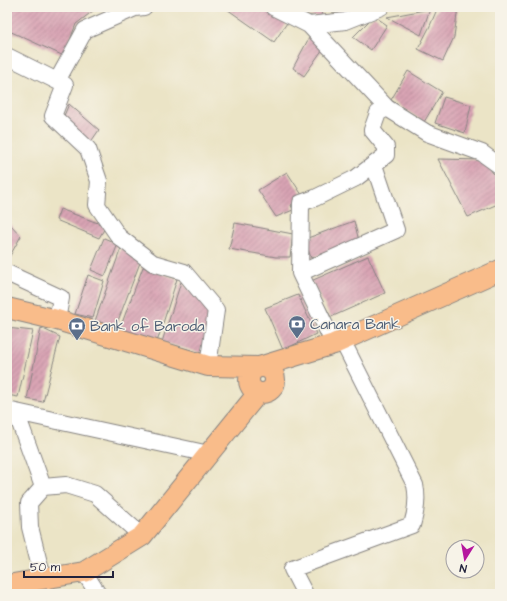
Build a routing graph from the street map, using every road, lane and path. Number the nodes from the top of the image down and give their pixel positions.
1 (144, 7) edge
2 (273, 7) edge
3 (381, 7) edge
4 (115, 12) edge
5 (309, 24) junction
6 (7, 56) edge
7 (57, 81) junction
8 (387, 108) junction
9 (374, 165) junction
10 (500, 166) edge
11 (500, 270) edge
12 (7, 273) edge
13 (300, 274) junction
14 (7, 308) edge
15 (56, 320) junction
16 (338, 342) junction
17 (208, 366) junction
18 (259, 367) junction
19 (12, 411) edge
20 (209, 454) junction
21 (43, 487) junction
22 (142, 536) junction
23 (84, 572) junction
24 (43, 578) junction
25 (7, 585) edge
26 (98, 594) edge
27 (305, 594) edge

1 - 4 street
2 - 5 street
3 - 5 street
4 - 7 street
5 - 8 street
6 - 7 street
7 - 17 street
8 - 9 street
8 - 10 street
9 - 13 street
9 - 13 street
11 - 16 main road
12 - 15 street
13 - 16 street
14 - 15 main road
15 - 17 main road
16 - 18 main road
16 - 27 street
17 - 18 main road
18 - 20 main road
19 - 20 street
19 - 21 street
20 - 22 main road
21 - 22 street
21 - 24 street
22 - 23 main road
23 - 24 main road
23 - 26 street
24 - 25 main road

